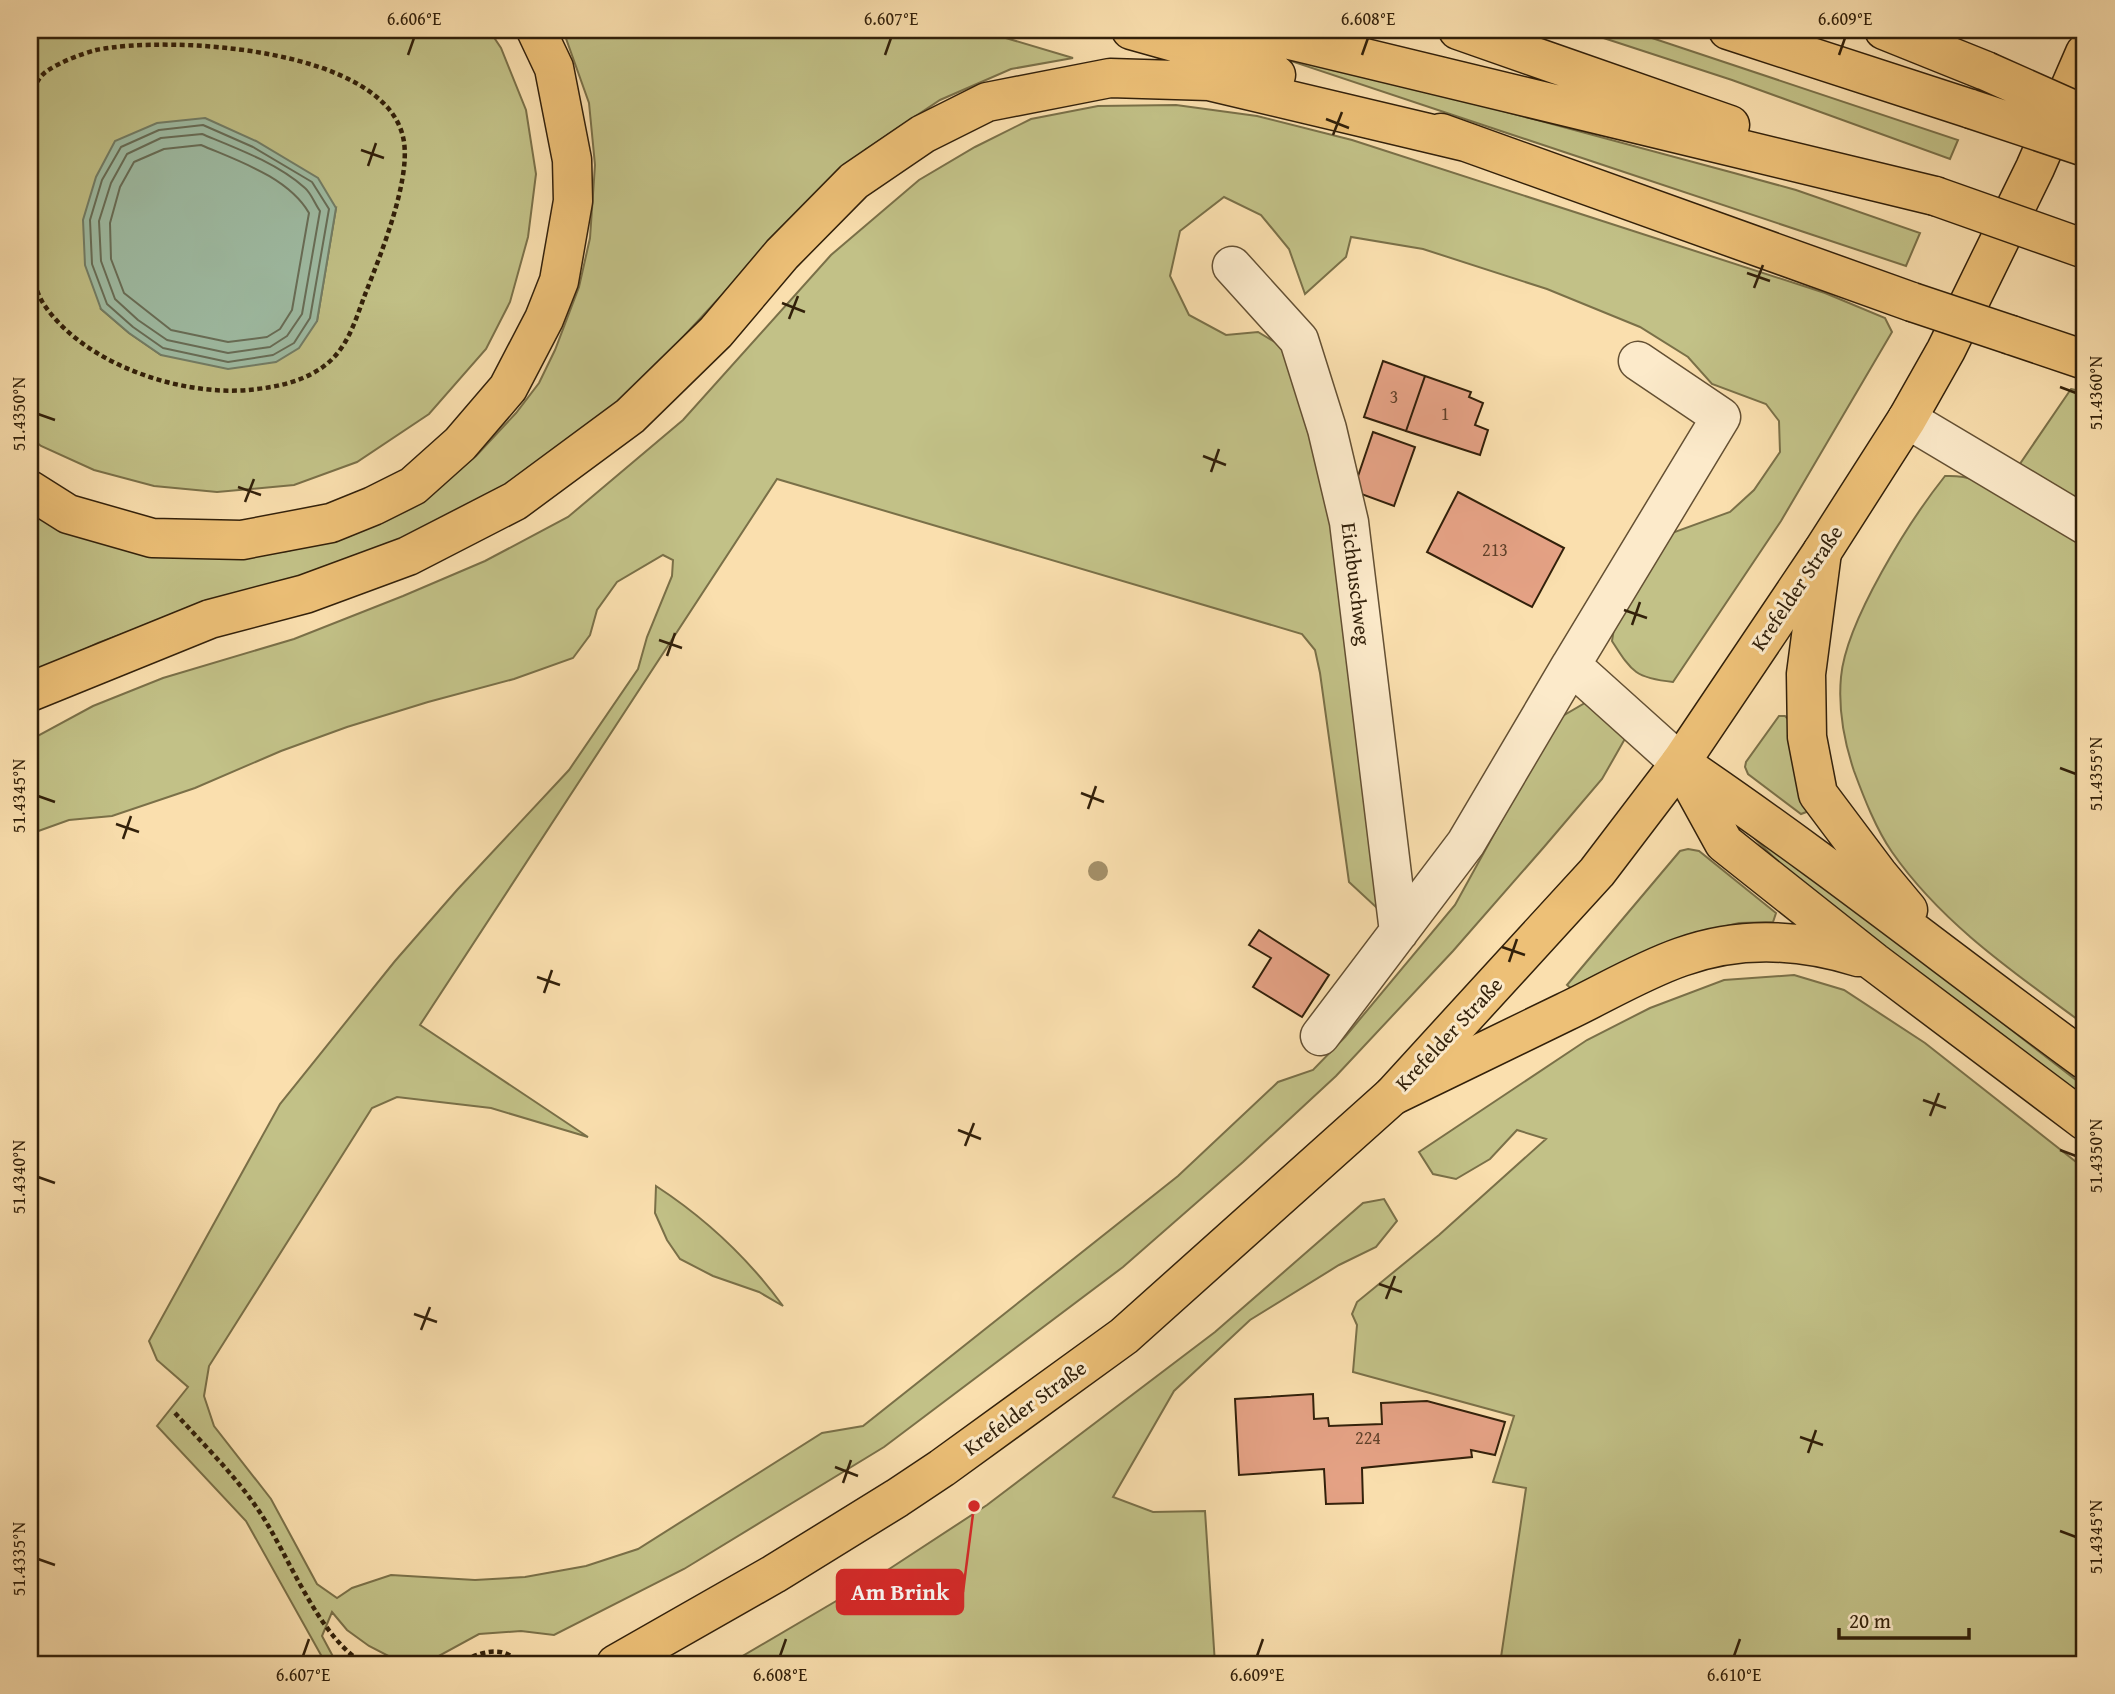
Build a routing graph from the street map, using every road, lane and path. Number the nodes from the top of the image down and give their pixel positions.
1 (536, 30) edge
2 (1131, 30) edge
3 (1249, 30) edge
4 (1458, 30) edge
5 (1728, 30) edge
6 (1884, 30) edge
7 (2085, 53) edge
8 (30, 98) edge
9 (2085, 115) edge
10 (1466, 142) junction
11 (2085, 147) edge
12 (1935, 196) junction
13 (30, 218) edge
14 (2085, 249) edge
15 (1232, 266) dead end
16 (2085, 360) edge
17 (1638, 361) dead end
18 (1907, 419) junction
19 (30, 489) edge
20 (2085, 525) edge
21 (1822, 552) junction
22 (1571, 665) junction
23 (30, 692) edge
24 (1680, 763) junction
25 (1399, 932) junction
26 (1874, 962) junction
27 (1955, 965) junction
28 (1320, 1036) dead end
29 (2085, 1060) edge
30 (1392, 1096) junction
31 (2085, 1121) edge
32 (174, 1413) dead end
33 (365, 1664) edge
34 (457, 1664) edge
35 (519, 1664) edge
36 (616, 1664) edge

1 - 19 main road
2 - 10 main road
3 - 12 main road
4 - 12 main road
5 - 11 main road, bridge
6 - 9 main road, bridge
7 - 18 main road, Krefelder Straße
8 - 13 path
10 - 16 main road, bridge
10 - 23 main road
12 - 14 main road, bridge
15 - 25 lane, Eichbuschweg
17 - 22 lane
18 - 20 lane
18 - 21 main road, Krefelder Straße
21 - 24 main road, Krefelder Straße
21 - 27 main road
22 - 24 lane
22 - 25 lane
24 - 26 main road
24 - 27 main road
24 - 30 main road, Krefelder Straße
25 - 28 lane
26 - 30 main road
26 - 31 main road
27 - 29 main road
30 - 36 main road, Krefelder Straße
32 - 33 path
34 - 35 path

